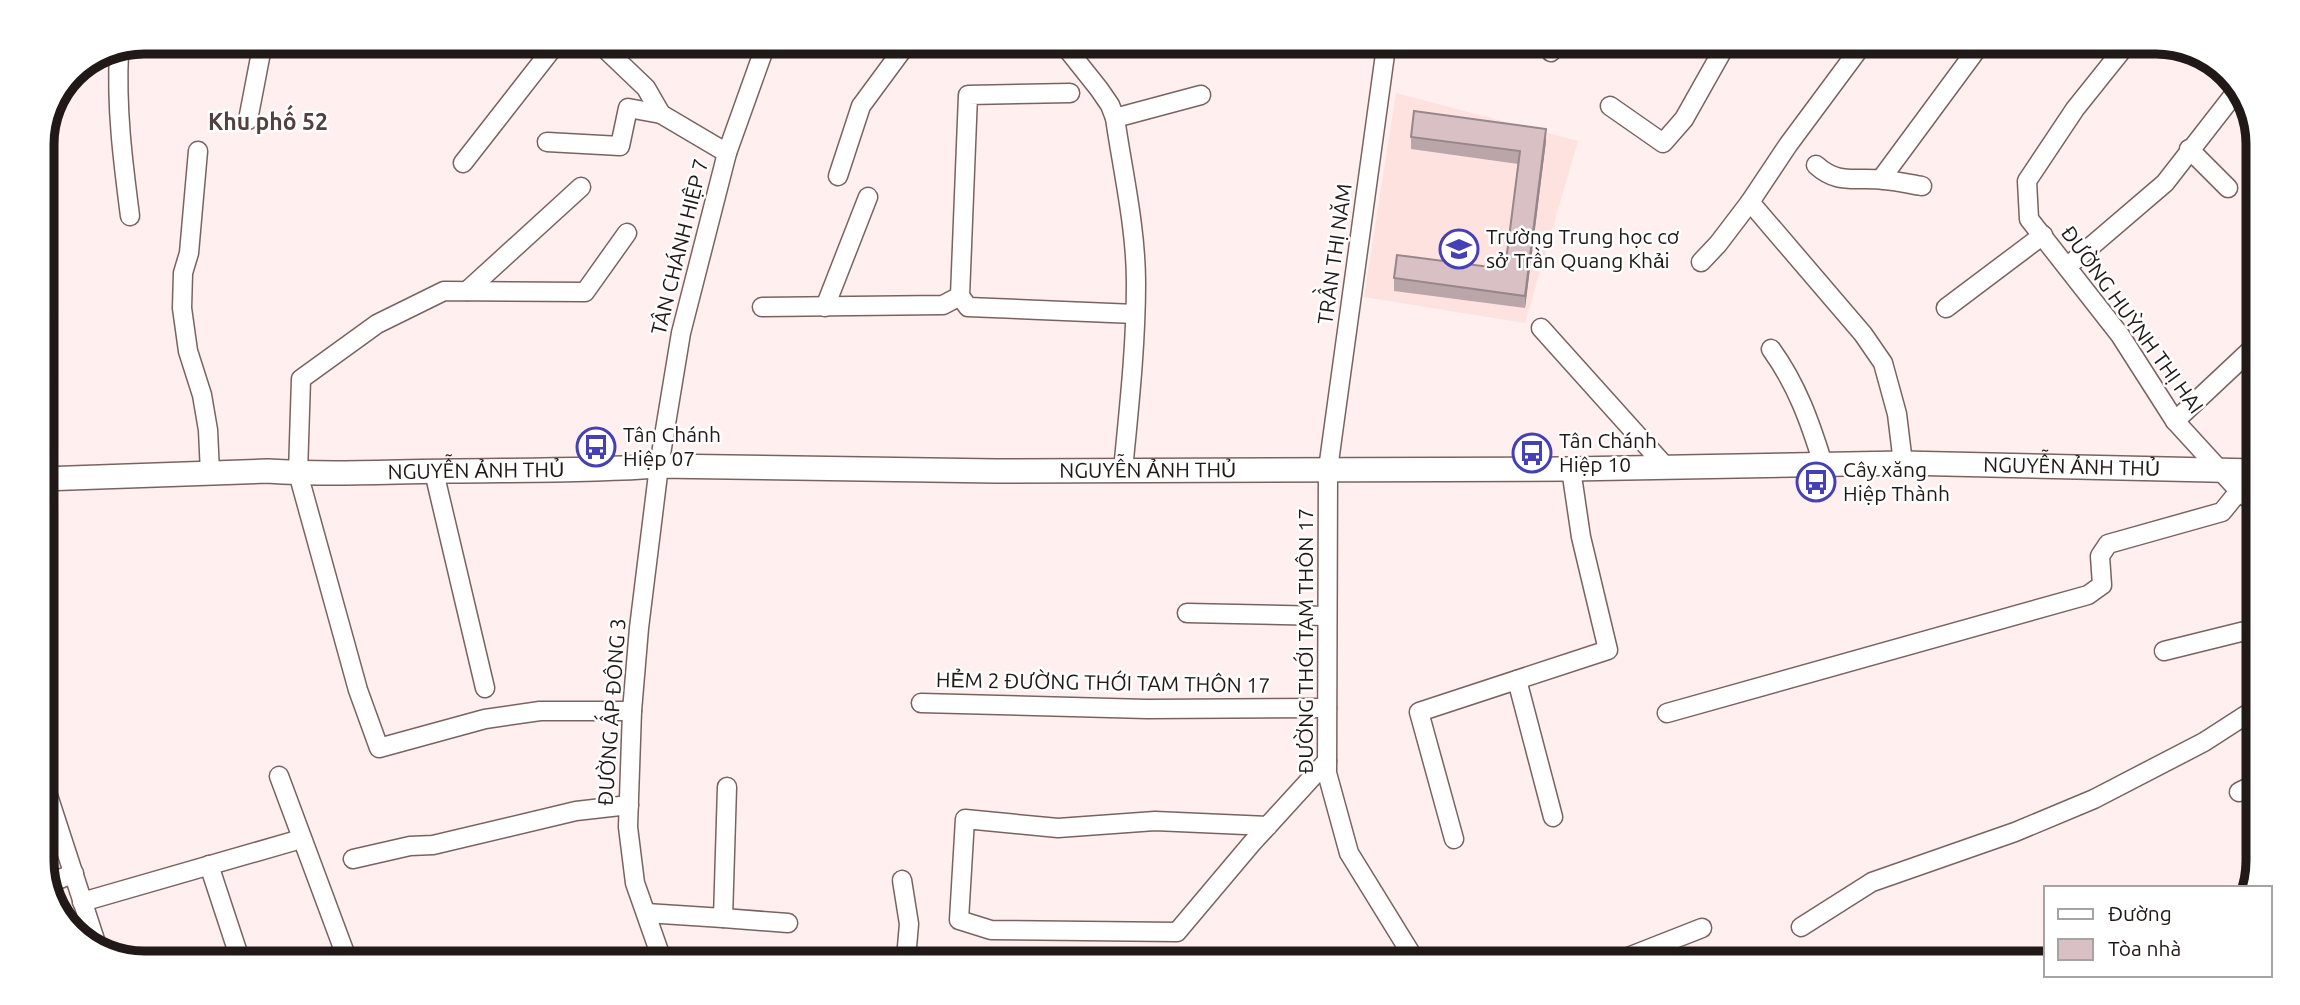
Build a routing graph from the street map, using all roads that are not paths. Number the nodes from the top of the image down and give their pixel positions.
1 (261, 54) edge
2 (548, 54) edge
3 (610, 54) edge
4 (762, 54) edge
5 (899, 54) edge
6 (1071, 54) edge
7 (1385, 54) edge
8 (1721, 54) edge
9 (1856, 54) edge
10 (1974, 54) edge
11 (2119, 54) edge
12 (119, 58) edge
13 (1070, 93) dead end
14 (1201, 95) dead end
15 (2232, 96) edge
16 (1610, 106) dead end
17 (661, 114) junction
18 (1115, 118) junction
19 (248, 120) dead end
20 (547, 142) dead end
21 (2189, 149) junction
22 (198, 151) dead end
23 (727, 153) junction
24 (463, 163) dead end
25 (1816, 165) dead end
26 (838, 176) dead end
27 (1881, 179) junction
28 (1922, 186) dead end
29 (581, 187) dead end
30 (2228, 188) dead end
31 (868, 197) dead end
32 (1749, 202) junction
33 (130, 216) dead end
34 (627, 233) dead end
35 (2043, 236) junction
36 (1701, 262) dead end
37 (2068, 266) junction
38 (467, 291) junction
39 (960, 296) junction
40 (762, 307) dead end
41 (825, 307) junction
42 (1945, 308) dead end
43 (1135, 314) junction
44 (1541, 328) dead end
45 (1771, 349) dead end
46 (2246, 354) edge
47 (2175, 421) junction
48 (1903, 463) junction
49 (1823, 464) junction
50 (659, 466) junction
51 (1665, 466) junction
52 (1328, 468) junction
53 (1571, 469) junction
54 (1123, 470) junction
55 (2246, 471) edge
56 (434, 472) junction
57 (2221, 472) junction
58 (210, 473) junction
59 (298, 473) junction
60 (54, 479) edge
61 (2239, 491) junction
62 (2246, 497) edge
63 (1187, 613) dead end
64 (1327, 616) junction
65 (2246, 631) edge
66 (2164, 651) dead end
67 (1517, 680) junction
68 (485, 688) dead end
69 (921, 703) dead end
70 (1327, 708) junction
71 (632, 711) junction
72 (1667, 713) dead end
73 (2246, 715) edge
74 (1327, 761) junction
75 (279, 776) dead end
76 (727, 787) dead end
77 (629, 805) junction
78 (54, 813) edge
79 (1553, 817) dead end
80 (1268, 825) junction
81 (301, 839) junction
82 (1454, 839) dead end
83 (353, 859) dead end
84 (209, 865) junction
85 (74, 873) junction
86 (56, 880) edge
87 (902, 880) dead end
88 (82, 902) junction
89 (646, 913) junction
90 (723, 918) junction
91 (788, 923) dead end
92 (1801, 927) dead end
93 (1702, 928) dead end
94 (93, 935) edge
95 (237, 951) edge
96 (344, 951) edge
97 (659, 951) edge
98 (907, 951) edge
99 (1409, 951) edge
100 (1643, 951) edge

1 - 19 street
2 - 24 street
3 - 17 street
4 - 23 street, TÂN CHÁNH HIỆP 7
5 - 26 street
6 - 18 street
7 - 52 street, TRẦN THỊ NĂM
8 - 16 street
9 - 32 street
10 - 27 street
11 - 35 street, ĐƯỜNG HUỲNH THỊ HAI
12 - 33 street
13 - 39 street
14 - 18 street
15 - 21 street
17 - 20 street
17 - 23 street
18 - 43 street
21 - 30 street
21 - 37 street
22 - 58 street
23 - 50 street, TÂN CHÁNH HIỆP 7
25 - 27 street
27 - 28 street
29 - 38 street
31 - 41 street
32 - 36 street
32 - 48 street
34 - 38 street
35 - 37 street, ĐƯỜNG HUỲNH THỊ HAI
35 - 42 street
37 - 47 street, ĐƯỜNG HUỲNH THỊ HAI
38 - 59 street
39 - 41 street
39 - 43 street
40 - 41 street
43 - 54 street
44 - 51 street
45 - 49 street
46 - 47 street
47 - 57 street, ĐƯỜNG HUỲNH THỊ HAI
48 - 49 main road, NGUYỄN ẢNH THỦ
48 - 57 main road, NGUYỄN ẢNH THỦ
49 - 51 main road, NGUYỄN ẢNH THỦ
50 - 54 main road, NGUYỄN ẢNH THỦ
50 - 56 main road, NGUYỄN ẢNH THỦ
50 - 71 street, ĐƯỜNG ẤP ĐÔNG 3
51 - 53 main road, NGUYỄN ẢNH THỦ
52 - 53 main road, NGUYỄN ẢNH THỦ
52 - 54 main road, NGUYỄN ẢNH THỦ
52 - 64 street, ĐƯỜNG THỚI TAM THÔN 17
53 - 67 street
55 - 57 main road, NGUYỄN ẢNH THỦ
56 - 59 main road, NGUYỄN ẢNH THỦ
56 - 68 street
57 - 61 street, ĐƯỜNG HUỲNH THỊ HAI
58 - 59 main road, NGUYỄN ẢNH THỦ
58 - 60 main road, NGUYỄN ẢNH THỦ
59 - 71 street
61 - 62 street, ĐƯỜNG HUỲNH THỊ HAI
61 - 72 street
63 - 64 street
64 - 70 street, ĐƯỜNG THỚI TAM THÔN 17
65 - 66 street
67 - 79 street
67 - 82 street
69 - 70 street, HẺM 2 ĐƯỜNG THỚI TAM THÔN 17
70 - 74 street, ĐƯỜNG THỚI TAM THÔN 17
71 - 77 street, ĐƯỜNG ẤP ĐÔNG 3
73 - 92 street
74 - 80 street
74 - 99 street, ĐƯỜNG THỚI TAM THÔN 17
75 - 81 street
76 - 90 street
77 - 83 street
77 - 89 street, ĐƯỜNG ẤP ĐÔNG 3
78 - 85 street
80 - 80 street
81 - 84 street
81 - 96 street
84 - 88 street
84 - 95 street
85 - 86 street
85 - 88 street
87 - 98 street
88 - 94 street
89 - 90 street
89 - 97 street, ĐƯỜNG ẤP ĐÔNG 3
90 - 91 street
93 - 100 street

